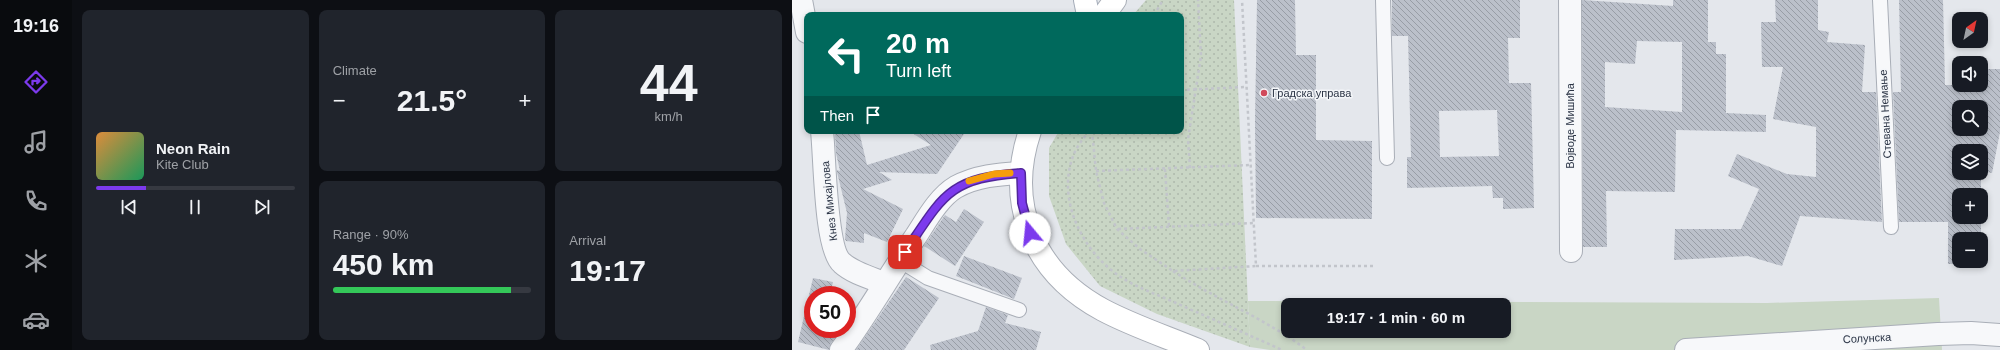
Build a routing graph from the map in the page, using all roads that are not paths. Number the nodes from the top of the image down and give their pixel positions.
1 (801, 0) edge
2 (1085, 0) edge
3 (1115, 0) edge
4 (1384, 0) edge
5 (1570, 0) edge
6 (1880, 0) edge
7 (1087, 12) edge
8 (1106, 12) edge
9 (804, 16) edge
10 (822, 134) edge
11 (1029, 134) edge
12 (1387, 158) dead end
13 (1021, 173) junction
14 (1891, 227) dead end
15 (1571, 251) dead end
16 (900, 260) junction
17 (884, 284) junction
18 (1019, 310) dead end
19 (2000, 335) edge
20 (841, 350) edge
21 (1198, 350) edge
22 (1686, 350) edge

1 - 9 street
2 - 7 main road
3 - 8 main road
4 - 12 lane
5 - 15 street, Војводе Мишића
6 - 14 lane, Стевана Немање
10 - 17 street, Кнез Михајлова
11 - 13 main road
13 - 16 street
13 - 21 main road
16 - 17 street
16 - 18 lane
17 - 20 street
19 - 22 street, Солунска

